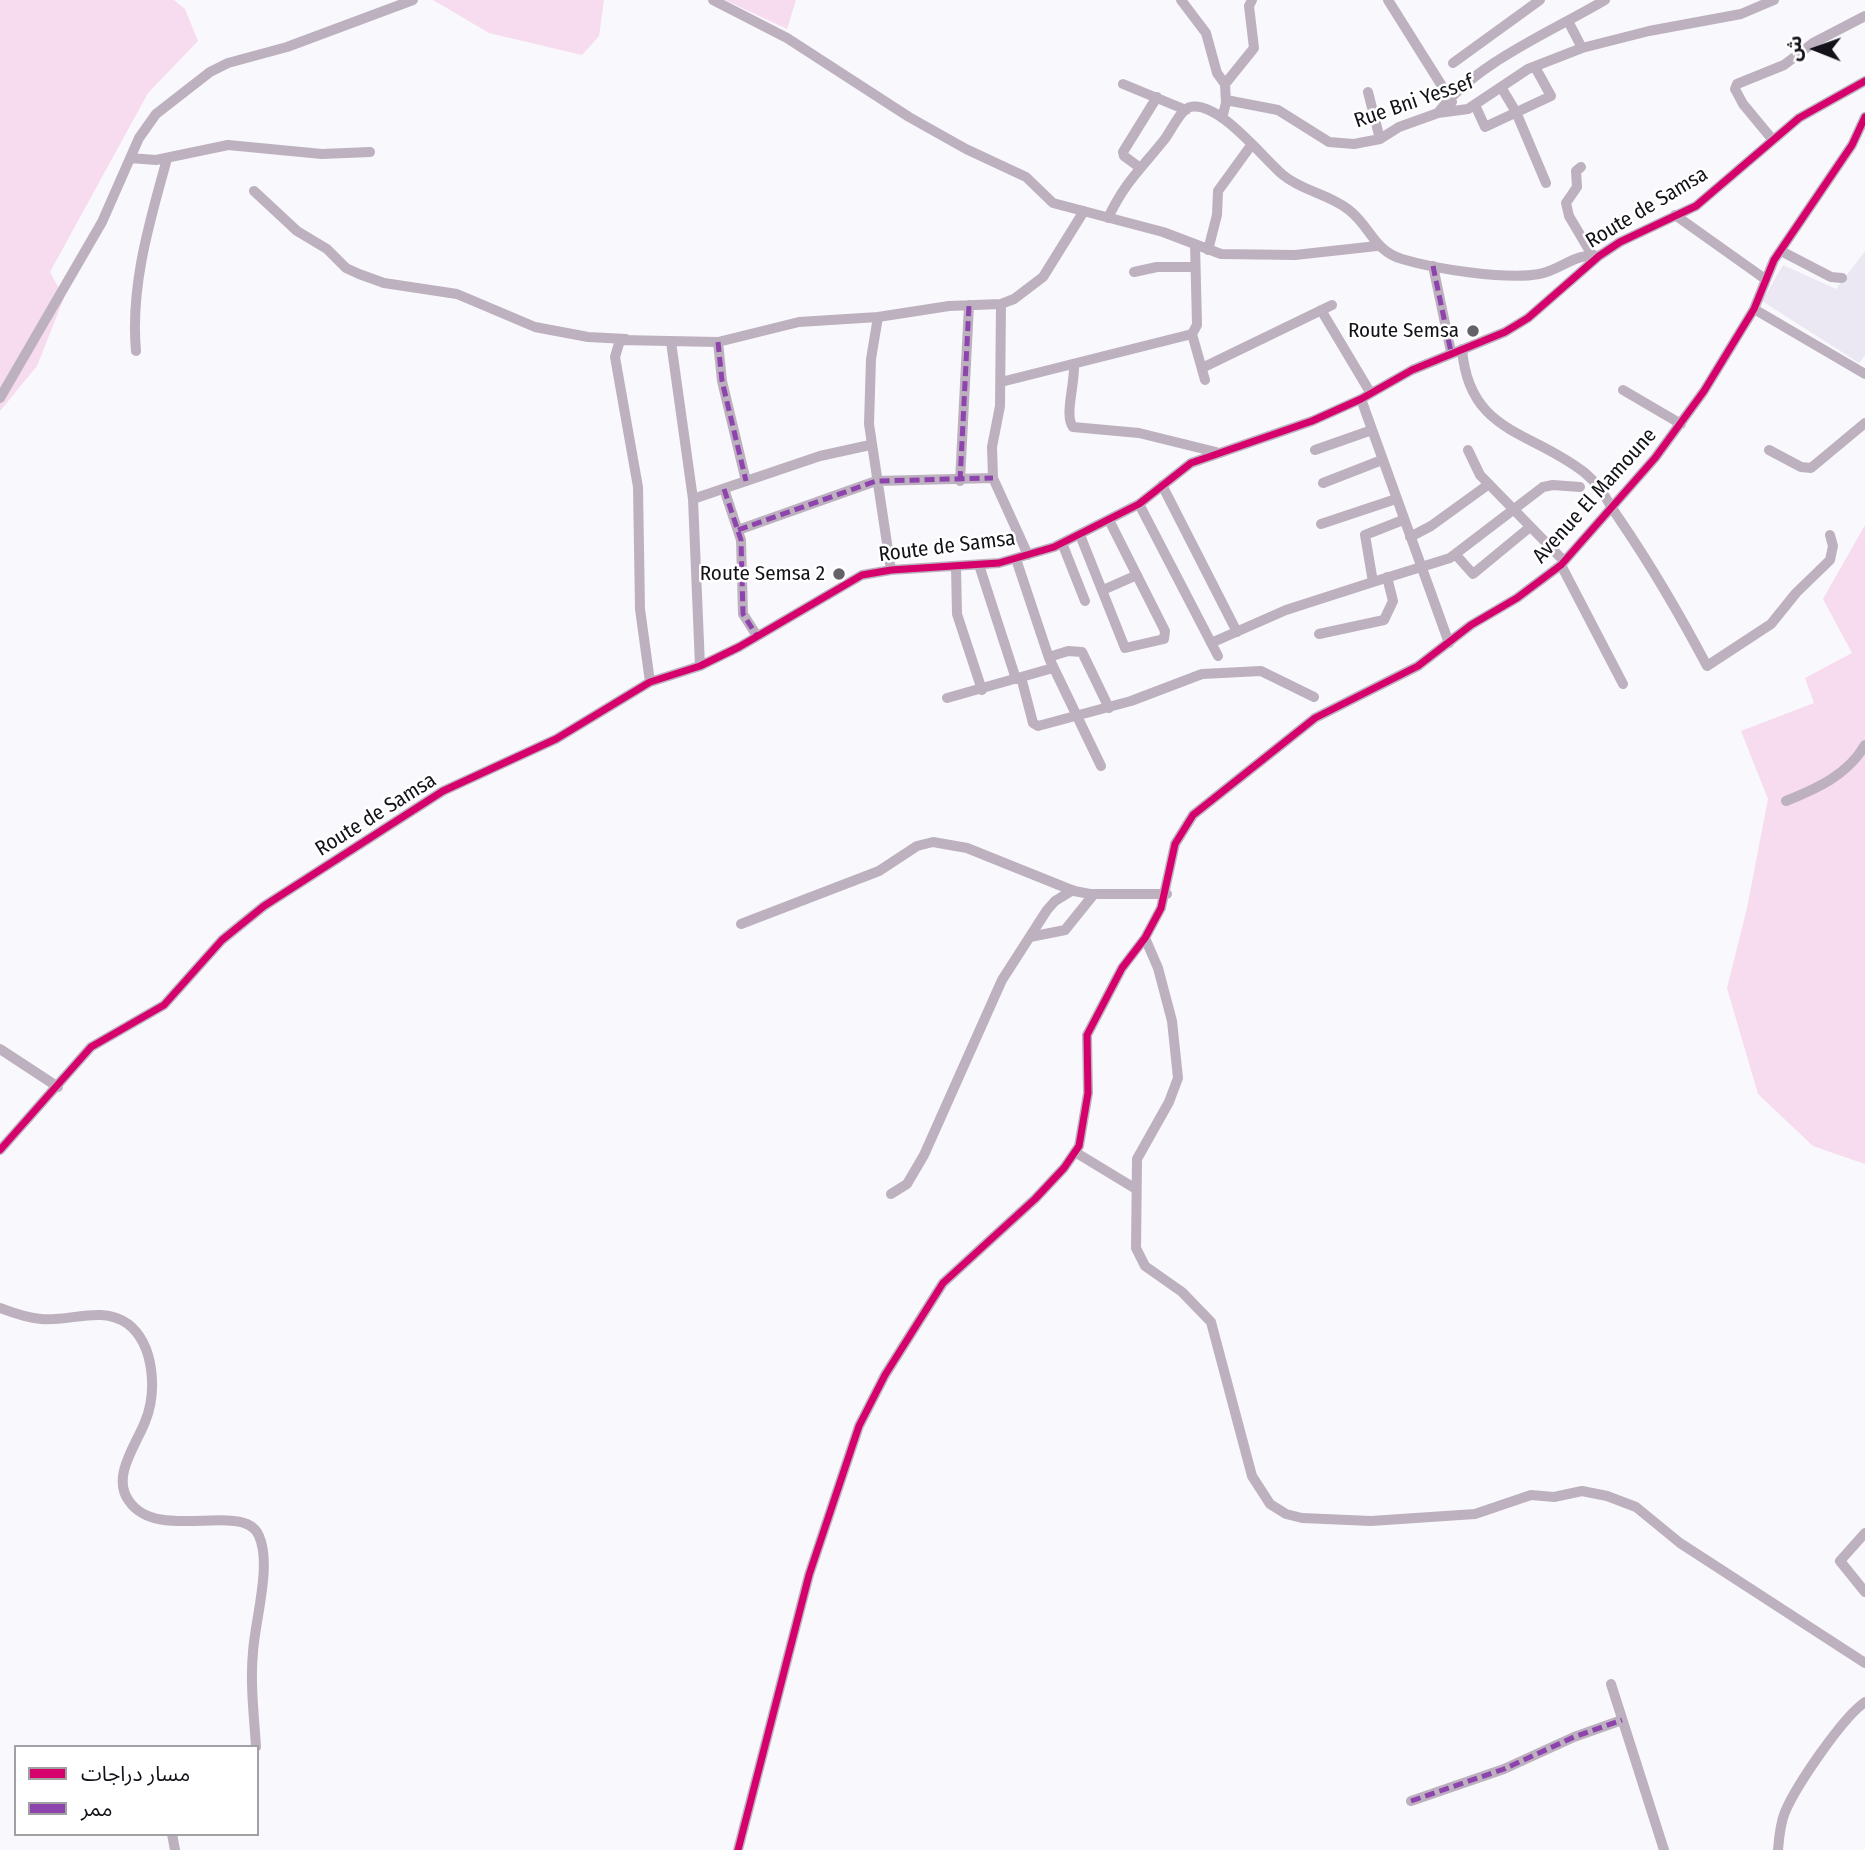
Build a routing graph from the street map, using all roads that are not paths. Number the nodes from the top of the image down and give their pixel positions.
1 (413, 0) edge
2 (713, 0) edge
3 (1181, 0) edge
4 (1388, 0) edge
5 (1540, 0) edge
6 (1605, 0) edge
7 (1774, 0) edge
8 (1250, 1) edge
9 (1865, 16) edge
10 (1568, 22) junction
11 (1582, 48) junction
12 (1453, 63) dead end
13 (1535, 67) junction
14 (1865, 81) edge
15 (1123, 84) dead end
16 (1225, 84) junction
17 (1501, 87) junction
18 (1368, 92) dead end
19 (1157, 97) junction
20 (1449, 98) junction
21 (1226, 100) junction
22 (1475, 105) junction
23 (1186, 110) junction
24 (1516, 111) junction
25 (1459, 112) junction
26 (1438, 113) junction
27 (1865, 117) edge
28 (1222, 118) junction
29 (1380, 139) junction
30 (1772, 139) junction
31 (1252, 144) junction
32 (370, 152) dead end
33 (130, 158) junction
34 (167, 159) junction
35 (1139, 167) junction
36 (1581, 167) dead end
37 (1546, 183) dead end
38 (254, 191) dead end
39 (1084, 211) junction
40 (1675, 215) junction
41 (1108, 218) junction
42 (1195, 244) junction
43 (1377, 246) junction
44 (1208, 250) junction
45 (1781, 251) junction
46 (1595, 256) junction
47 (1433, 266) junction
48 (1195, 267) junction
49 (1134, 272) dead end
50 (1842, 278) dead end
51 (1765, 279) junction
52 (1001, 304) junction
53 (969, 305) junction
54 (1754, 309) junction
55 (878, 317) junction
56 (1192, 334) junction
57 (626, 339) junction
58 (671, 342) junction
59 (718, 342) junction
60 (136, 351) dead end
61 (1456, 351) junction
62 (1074, 365) junction
63 (1202, 368) junction
64 (1863, 370) edge
65 (1205, 380) dead end
66 (1001, 382) junction
67 (1623, 390) dead end
68 (1366, 395) junction
69 (0, 398) edge
70 (1865, 423) edge
71 (1681, 424) junction
72 (1372, 430) junction
73 (870, 445) junction
74 (1315, 450) dead end
75 (1468, 450) dead end
76 (1769, 450) dead end
77 (1216, 452) junction
78 (1382, 460) junction
79 (993, 478) junction
80 (746, 481) junction
81 (876, 481) junction
82 (960, 481) junction
83 (1323, 483) dead end
84 (1489, 484) junction
85 (1162, 485) junction
86 (1580, 487) dead end
87 (724, 489) junction
88 (693, 499) junction
89 (1396, 499) junction
90 (1139, 504) junction
91 (1512, 509) junction
92 (1612, 509) junction
93 (1109, 520) junction
94 (1403, 520) junction
95 (1321, 524) dead end
96 (1530, 527) junction
97 (738, 530) junction
98 (1830, 535) dead end
99 (1080, 536) junction
100 (1410, 537) junction
101 (1062, 543) junction
102 (1028, 555) junction
103 (1456, 555) junction
104 (1016, 559) junction
105 (1563, 563) junction
106 (978, 565) junction
107 (1420, 566) junction
108 (956, 567) junction
109 (891, 570) junction
110 (1137, 575) junction
111 (1387, 577) junction
112 (1373, 582) junction
113 (1102, 590) junction
114 (1085, 601) dead end
115 (1237, 632) junction
116 (1319, 634) dead end
117 (757, 636) junction
118 (1211, 643) junction
119 (1449, 643) junction
120 (1218, 656) dead end
121 (1051, 662) junction
122 (700, 666) junction
123 (1018, 678) junction
124 (650, 682) junction
125 (1623, 684) dead end
126 (982, 690) junction
127 (1314, 697) dead end
128 (947, 698) dead end
129 (1109, 708) junction
130 (1077, 718) junction
131 (1865, 745) edge
132 (1101, 766) dead end
133 (1786, 801) dead end
134 (1073, 890) junction
135 (1094, 894) junction
136 (1167, 894) junction
137 (741, 924) dead end
138 (1030, 937) junction
139 (1145, 938) junction
140 (0, 1049) edge
141 (58, 1087) junction
142 (0, 1150) edge
143 (1075, 1152) junction
144 (1136, 1189) junction
145 (891, 1194) dead end
146 (0, 1308) edge
147 (1865, 1533) edge
148 (1865, 1592) edge
149 (1865, 1663) edge
150 (1612, 1684) dead end
151 (1865, 1702) edge
152 (1622, 1720) junction
153 (256, 1745) edge
154 (1411, 1801) dead end
155 (738, 1850) edge
156 (1664, 1850) edge
157 (1778, 1850) edge

1 - 33 street
2 - 39 street
3 - 16 street
4 - 20 street
5 - 12 street
6 - 10 street
7 - 11 street, Rue Bni Yessef
8 - 16 street
9 - 30 street
10 - 11 street
10 - 20 street
11 - 13 street, Rue Bni Yessef
13 - 17 street, Rue Bni Yessef
13 - 24 street
14 - 30 street, Route de Samsa
15 - 19 street
16 - 21 street
17 - 22 street, Rue Bni Yessef
17 - 24 street
18 - 29 street
19 - 23 street
19 - 35 street
20 - 25 street
20 - 26 street
21 - 28 street
21 - 29 street, Rue Bni Yessef
22 - 24 street
22 - 25 street, Rue Bni Yessef
23 - 28 street
23 - 35 street
24 - 37 street
25 - 26 street, Rue Bni Yessef
26 - 29 street, Rue Bni Yessef
27 - 45 street, Avenue El Mamoune
28 - 31 street
30 - 40 street, Route de Samsa
31 - 43 street
31 - 44 street
32 - 34 street
33 - 34 street
33 - 69 street
34 - 60 street
35 - 41 street
36 - 46 street
38 - 57 street
39 - 41 street
39 - 52 street
40 - 46 street, Route de Samsa
40 - 51 street
41 - 42 street
42 - 44 street
42 - 48 street
43 - 44 street
43 - 47 street
45 - 50 street
45 - 51 street, Avenue El Mamoune
46 - 47 street
46 - 61 street, Route de Samsa
47 - 61 street
48 - 49 street
48 - 56 street
51 - 54 street, Avenue El Mamoune
52 - 53 street
52 - 66 street
53 - 55 street
53 - 82 street
54 - 64 street
54 - 71 street, Avenue El Mamoune
55 - 59 street
55 - 73 street
56 - 62 street
56 - 63 street
57 - 58 street
57 - 124 street
58 - 59 street
58 - 88 street
59 - 80 street
61 - 68 street, Route de Samsa
61 - 92 street
62 - 66 street
62 - 77 street
63 - 65 street
63 - 68 street
66 - 79 street
67 - 71 street
68 - 72 street
68 - 77 street, Route de Samsa
70 - 76 street
71 - 92 street, Avenue El Mamoune
72 - 74 street
72 - 78 street
73 - 80 street
73 - 81 street
75 - 84 street
77 - 85 street, Route de Samsa
78 - 83 street
78 - 89 street
79 - 82 street
79 - 102 street
80 - 87 street
81 - 82 street
81 - 97 street
81 - 109 street
84 - 91 street
84 - 100 street
85 - 90 street, Route de Samsa
85 - 115 street
86 - 91 street
87 - 88 street
87 - 97 street
88 - 122 street
89 - 94 street
89 - 95 street
90 - 93 street, Route de Samsa
90 - 118 street
91 - 96 street
91 - 103 street
92 - 98 street
92 - 105 street, Avenue El Mamoune
93 - 99 street, Route de Samsa
93 - 110 street
94 - 100 street
94 - 112 street
96 - 103 street
96 - 105 street
97 - 117 street
99 - 101 street, Route de Samsa
99 - 113 street
100 - 107 street
101 - 102 street, Route de Samsa
101 - 114 street
102 - 104 street, Route de Samsa
103 - 107 street
104 - 106 street, Route de Samsa
104 - 121 street
105 - 119 street, Avenue El Mamoune
105 - 125 street
106 - 108 street, Route de Samsa
106 - 123 street
107 - 111 street
107 - 119 street
108 - 109 street, Route de Samsa
108 - 126 street
109 - 117 street, Route de Samsa
110 - 113 street
110 - 113 street
111 - 112 street
111 - 116 street
112 - 115 street
115 - 118 street
117 - 122 street, Route de Samsa
118 - 120 street
119 - 136 street, Avenue El Mamoune
121 - 123 street
121 - 129 street
121 - 130 street
122 - 124 street, Route de Samsa
123 - 126 street
123 - 130 street
124 - 141 street, Route de Samsa
126 - 128 street
127 - 129 street
129 - 130 street
130 - 132 street
131 - 133 street
134 - 135 street
134 - 137 street
134 - 138 street
135 - 136 street
135 - 138 street
136 - 139 street
138 - 145 street
139 - 143 street
139 - 144 street
140 - 141 street
141 - 142 street, Route de Samsa
143 - 144 street
143 - 155 street
144 - 149 street
146 - 153 street
147 - 148 street
150 - 152 street
151 - 157 street
152 - 154 street
152 - 156 street

